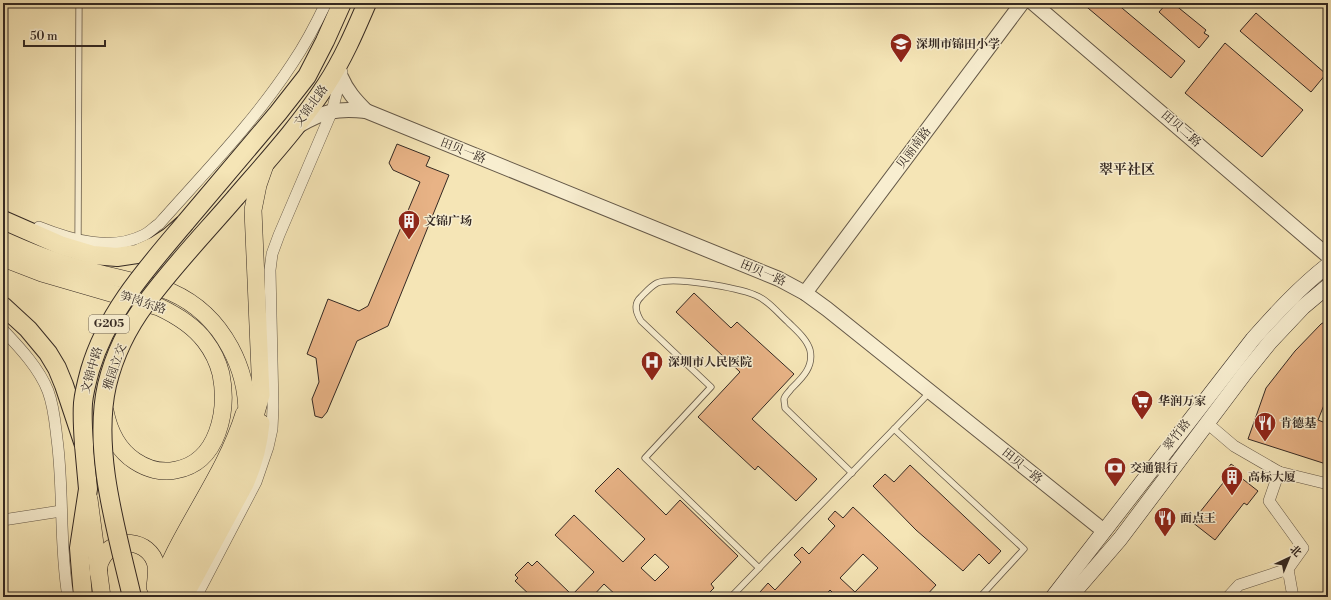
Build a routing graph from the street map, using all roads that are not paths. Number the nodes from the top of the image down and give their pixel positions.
1 (79, 3) edge
2 (326, 3) edge
3 (342, 3) edge
4 (367, 3) edge
5 (1022, 3) edge
6 (1033, 3) edge
7 (347, 49) junction
8 (341, 76) junction
9 (332, 111) junction
10 (366, 111) junction
11 (296, 127) junction
12 (267, 161) junction
13 (220, 182) joint
14 (236, 197) joint
15 (6, 218) edge
16 (185, 223) junction
17 (3, 240) edge
18 (78, 240) junction
19 (1328, 256) edge
20 (3, 258) edge
21 (1328, 265) edge
22 (1328, 286) edge
23 (805, 292) junction
24 (3, 306) edge
25 (3, 330) edge
26 (930, 392) junction
27 (261, 395) junction
28 (104, 405) junction
29 (246, 405) junction
30 (1207, 423) junction
31 (894, 429) junction
32 (84, 446) junction
33 (240, 458) junction
34 (1278, 472) junction
35 (852, 473) junction
36 (1328, 484) edge
37 (88, 489) junction
38 (62, 511) junction
39 (3, 520) edge
40 (1104, 531) junction
41 (759, 568) junction
42 (1288, 569) junction
43 (98, 572) junction
44 (68, 597) edge
45 (83, 597) edge
46 (102, 597) edge
47 (132, 597) edge
48 (155, 597) edge
49 (173, 597) edge
50 (184, 597) edge
51 (196, 597) edge
52 (731, 597) edge
53 (980, 597) edge
54 (1052, 597) edge
55 (1070, 597) edge
56 (1228, 597) edge
57 (1293, 597) edge

1 - 18 lane
2 - 18 street
3 - 13 highway, 文锦北路 / G205
4 - 7 highway, 文锦北路 / G205
5 - 23 street, 贝丽南路
6 - 19 street, 田贝二路
7 - 8 street
7 - 11 highway, 文锦北路 / G205
8 - 9 street
8 - 10 street, 田贝一路
9 - 10 street, 田贝一路
9 - 11 street, 田贝一路
9 - 51 street
10 - 23 street, 田贝一路
11 - 12 highway, 文锦北路 / G205
12 - 14 highway, 文锦北路 / G205
12 - 27 main road
13 - 16 highway, 文锦中路 / G205
14 - 28 highway, 雅园立交 / G205, bridge
15 - 16 highway, bridge
15 - 18 street
16 - 32 highway, 文锦中路 / G205, bridge
17 - 29 main road, 笋岗东路
20 - 28 main road, 笋岗东路
21 - 40 main road, 翠竹路
22 - 30 main road, 翠竹路
23 - 26 street, 田贝一路
24 - 32 highway, bridge
25 - 38 street
26 - 31 lane
26 - 40 street, 田贝一路
27 - 33 main road
27 - 50 main road
28 - 47 highway, 雅园立交 / G205, bridge
29 - 33 main road, 笋岗东路
29 - 48 main road
30 - 34 street
30 - 55 main road, 翠竹路
31 - 35 lane
31 - 53 lane
32 - 37 highway, 文锦中路 / G205
33 - 49 main road
34 - 36 street
34 - 42 street
35 - 41 lane
35 - 41 lane
37 - 43 main road, 文锦中路
37 - 45 highway, G205
38 - 39 street
38 - 44 street
40 - 54 main road, 翠竹路
41 - 52 lane
42 - 56 street
42 - 57 street
43 - 46 main road, 文锦中路
43 - 48 main road

